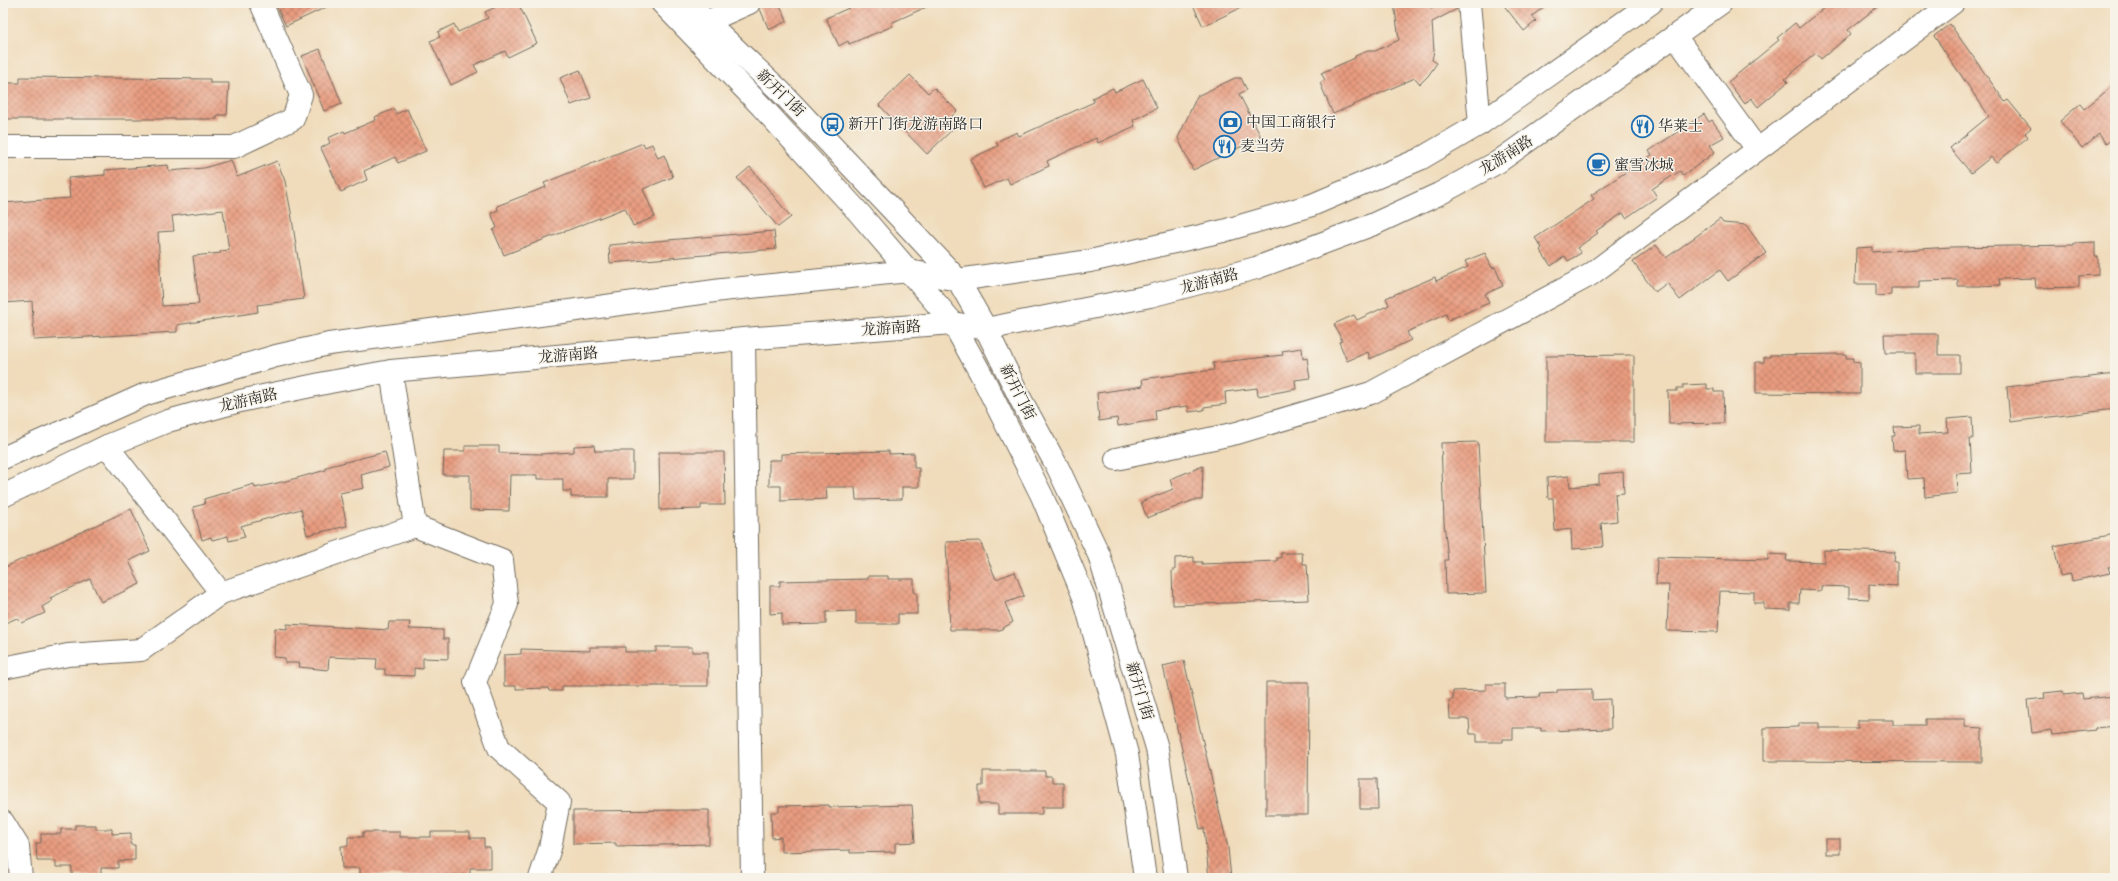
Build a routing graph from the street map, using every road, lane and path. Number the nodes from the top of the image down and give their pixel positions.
1 (261, 3) edge
2 (662, 3) edge
3 (687, 3) edge
4 (749, 3) edge
5 (1469, 3) edge
6 (1651, 3) edge
7 (1721, 3) edge
8 (1953, 3) edge
9 (706, 22) junction
10 (1675, 36) junction
11 (1480, 124) junction
12 (3, 147) edge
13 (1757, 149) junction
14 (909, 271) junction
15 (958, 280) junction
16 (953, 323) junction
17 (986, 329) junction
18 (744, 339) junction
19 (391, 371) junction
20 (107, 446) junction
21 (3, 458) edge
22 (1116, 459) dead end
23 (3, 496) edge
24 (415, 526) junction
25 (221, 593) junction
26 (3, 668) edge
27 (3, 822) edge
28 (21, 878) edge
29 (540, 878) edge
30 (752, 878) edge
31 (1145, 878) edge
32 (1176, 878) edge

1 - 12 main road
2 - 14 main road, 新开门街
3 - 9 main road, 新开门街
4 - 9 main road
5 - 11 main road
6 - 11 main road
7 - 10 main road, 龙游南路
8 - 13 main road
9 - 15 main road, 新开门街
10 - 13 main road
10 - 17 main road, 龙游南路
11 - 15 main road
13 - 22 main road
14 - 15 main road
14 - 16 main road, 新开门街
14 - 21 main road
15 - 17 main road, 新开门街
16 - 17 main road, 龙游南路
16 - 18 main road, 龙游南路
16 - 31 main road, 新开门街
17 - 32 main road, 新开门街
18 - 19 main road, 龙游南路
18 - 30 main road
19 - 20 main road, 龙游南路
19 - 24 main road
20 - 23 main road, 龙游南路
20 - 25 main road
24 - 25 main road
24 - 29 main road
25 - 26 main road
27 - 28 main road

